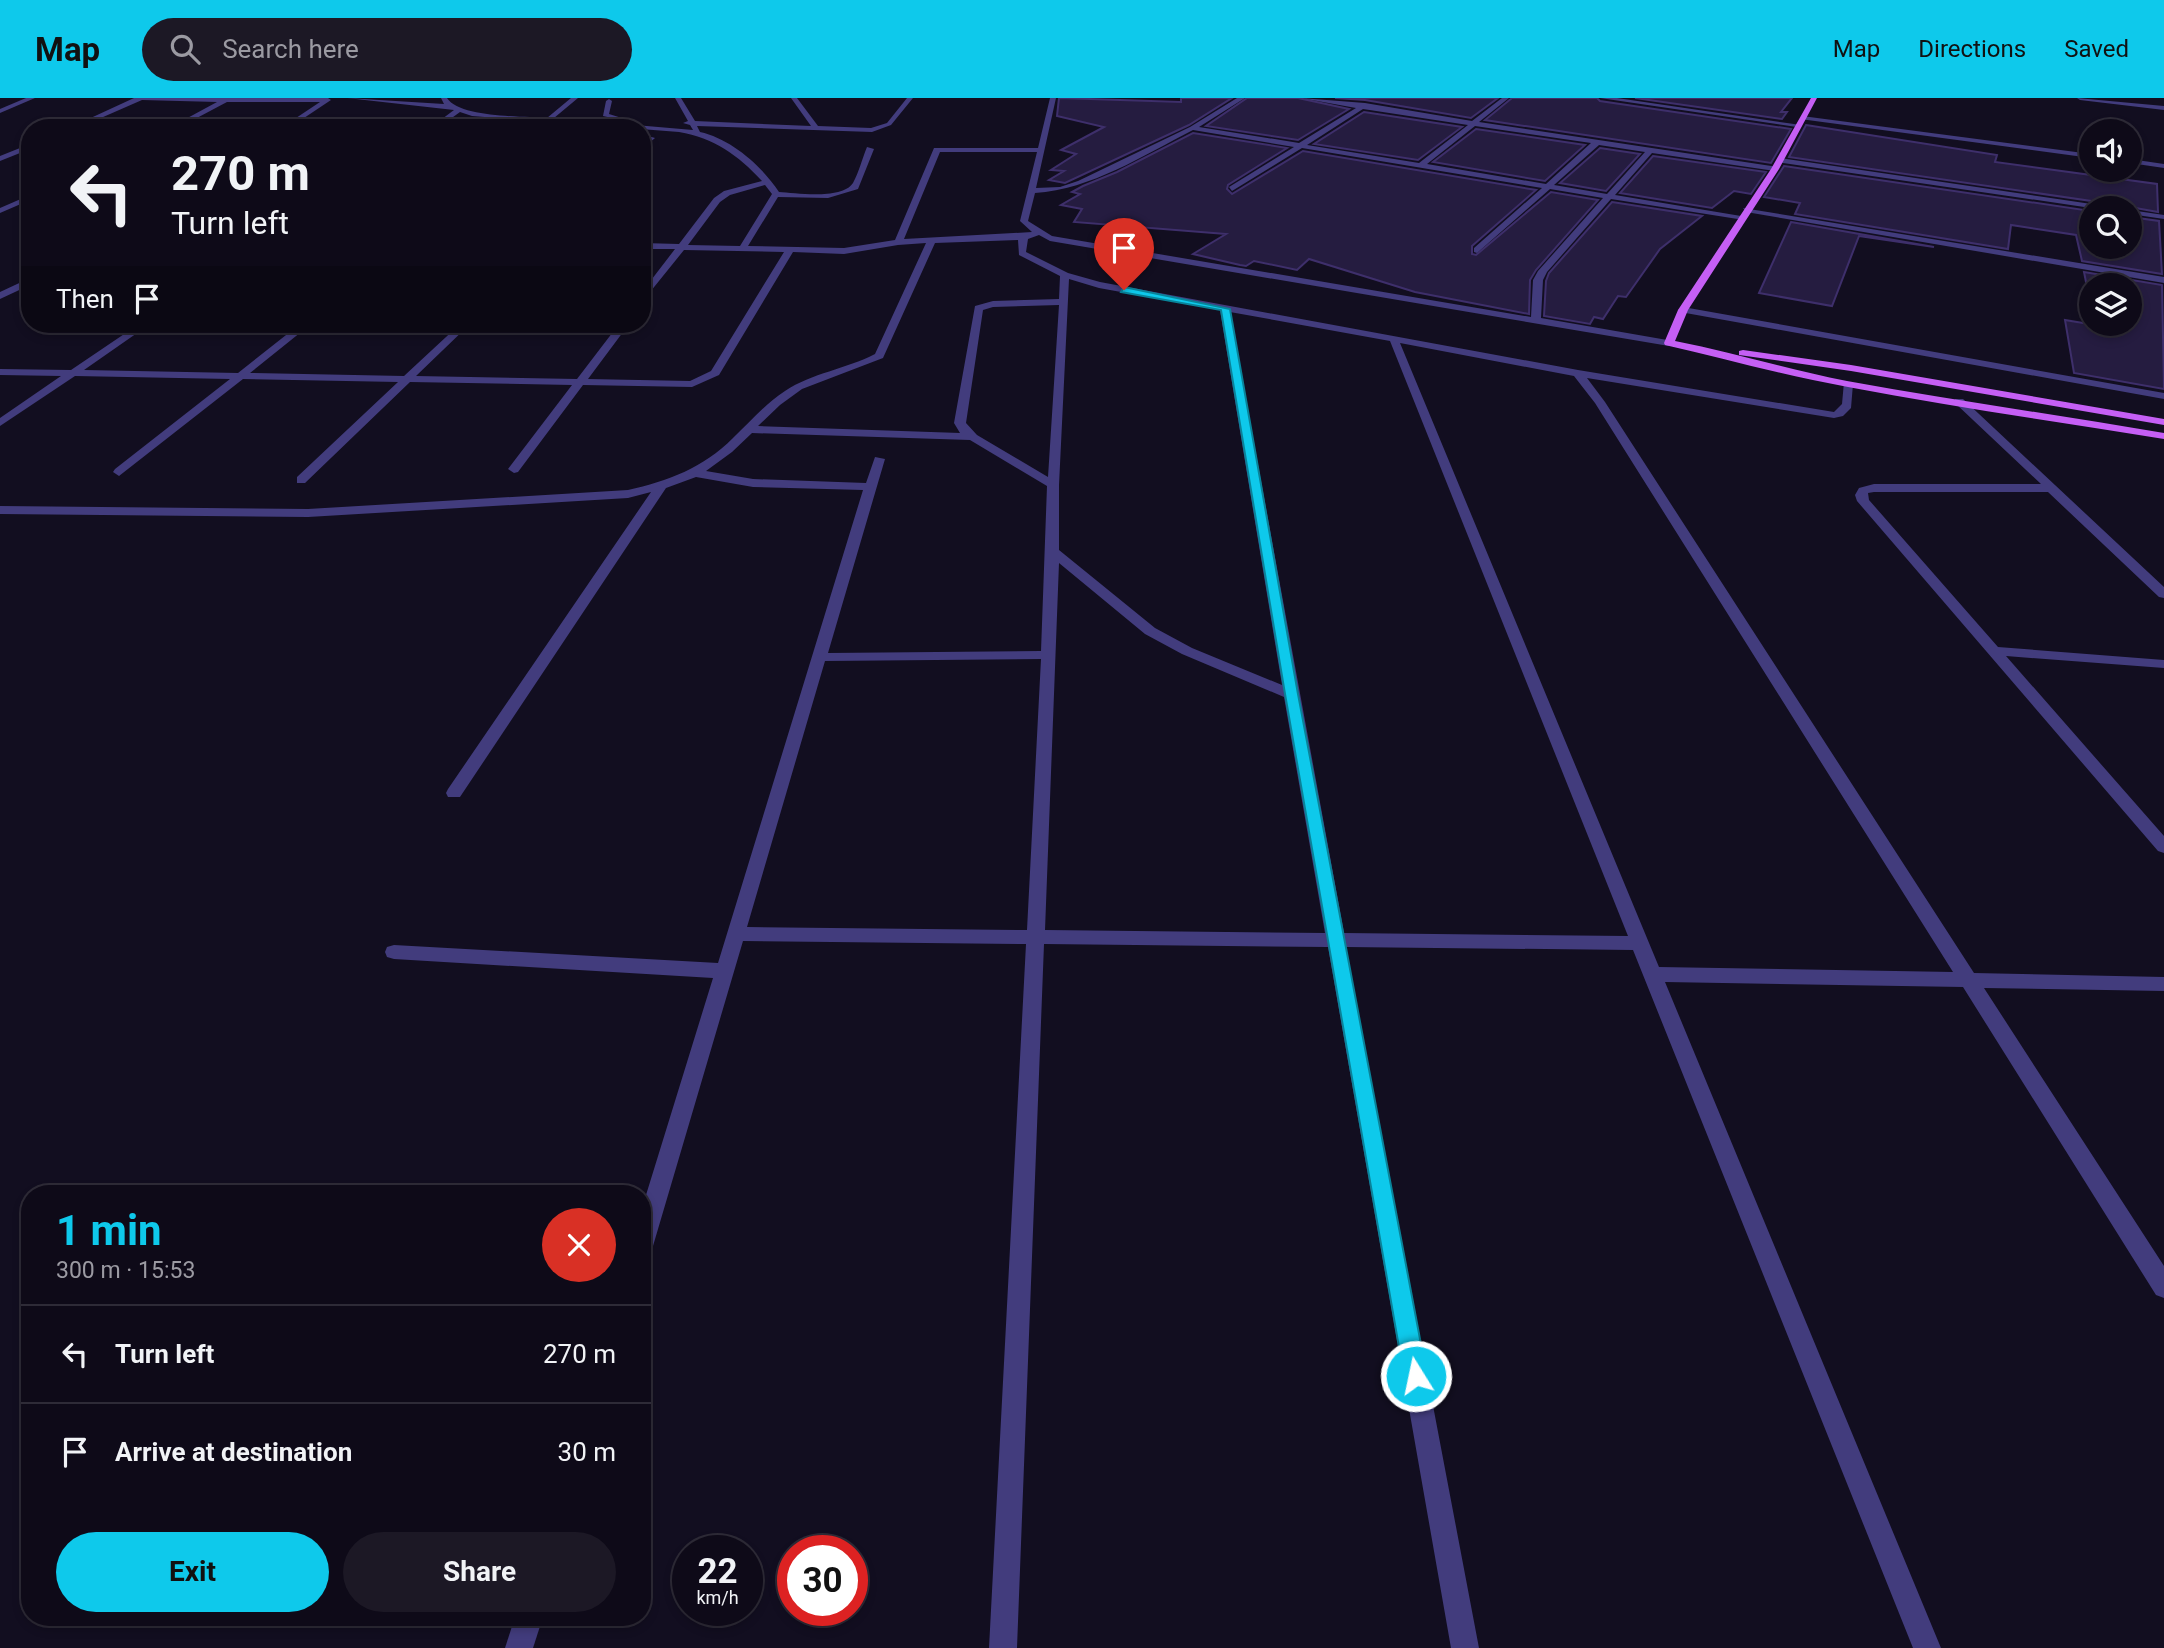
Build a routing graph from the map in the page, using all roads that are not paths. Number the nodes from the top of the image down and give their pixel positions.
1 (32, 98) edge
2 (141, 98) edge
3 (350, 98) edge
4 (575, 98) edge
5 (678, 98) edge
6 (794, 98) edge
7 (910, 98) edge
8 (1053, 98) edge
9 (1242, 98) edge
10 (1304, 98) edge
11 (1377, 98) edge
12 (1506, 98) edge
13 (1603, 98) edge
14 (1814, 98) edge
15 (2080, 98) edge
16 (329, 99) edge
17 (226, 100) junction
18 (1637, 100) edge
19 (610, 101) dead end
20 (446, 102) edge
21 (1362, 107) junction
22 (2164, 108) edge
23 (459, 110) junction
24 (0, 111) edge
25 (93, 119) edge
26 (189, 119) edge
27 (298, 119) edge
28 (446, 119) edge
29 (512, 119) edge
30 (553, 119) edge
31 (613, 119) edge
32 (651, 121) edge
33 (1800, 121) junction
34 (692, 123) junction
35 (1473, 124) junction
36 (1192, 128) junction
37 (651, 129) edge
38 (817, 129) junction
39 (698, 133) junction
40 (1596, 142) junction
41 (1302, 145) junction
42 (870, 149) dead end
43 (21, 150) edge
44 (1041, 150) junction
45 (1649, 150) junction
46 (0, 153) edge
47 (13, 153) junction
48 (21, 153) edge
49 (2079, 155) edge
50 (0, 159) edge
51 (2142, 163) edge
52 (1421, 165) junction
53 (1777, 165) junction
54 (2164, 166) edge
55 (767, 182) junction
56 (1550, 186) junction
57 (1232, 189) dead end
58 (1032, 191) junction
59 (776, 194) junction
60 (1608, 196) junction
61 (21, 201) edge
62 (2079, 205) edge
63 (0, 211) edge
64 (1744, 214) junction
65 (2142, 214) edge
66 (2164, 217) edge
67 (1031, 235) junction
68 (932, 240) junction
69 (898, 242) junction
70 (651, 246) edge
71 (681, 247) junction
72 (742, 249) junction
73 (790, 250) junction
74 (1477, 250) dead end
75 (1065, 275) junction
76 (2164, 280) edge
77 (21, 286) edge
78 (0, 287) edge
79 (651, 287) edge
80 (16, 288) junction
81 (0, 296) edge
82 (1063, 302) junction
83 (1225, 309) junction
84 (1683, 310) junction
85 (1536, 320) junction
86 (132, 333) edge
87 (295, 333) edge
88 (456, 333) edge
89 (617, 333) edge
90 (1394, 340) junction
91 (1669, 344) junction
92 (1711, 351) junction
93 (0, 372) edge
94 (72, 373) junction
95 (1578, 373) junction
96 (240, 376) junction
97 (409, 380) junction
98 (579, 383) junction
99 (1849, 384) junction
100 (2164, 396) edge
101 (1959, 401) junction
102 (2164, 422) edge
103 (0, 423) edge
104 (748, 429) junction
105 (2164, 436) edge
106 (972, 437) junction
107 (879, 459) dead end
108 (514, 469) dead end
109 (119, 471) dead end
110 (695, 473) junction
111 (301, 480) dead end
112 (1053, 485) junction
113 (661, 487) junction
114 (871, 487) junction
115 (2054, 488) junction
116 (0, 510) edge
117 (1053, 551) junction
118 (2164, 594) edge
119 (1996, 651) junction
120 (1048, 655) junction
121 (820, 656) junction
122 (2164, 664) edge
123 (1292, 694) junction
124 (454, 793) dead end
125 (2164, 847) edge
126 (738, 934) junction
127 (1035, 936) junction
128 (1336, 939) junction
129 (1639, 943) junction
130 (394, 952) dead end
131 (726, 971) junction
132 (1653, 974) junction
133 (1970, 982) junction
134 (2164, 984) edge
135 (651, 1217) edge
136 (2164, 1287) edge
137 (526, 1626) edge
138 (519, 1648) edge
139 (1003, 1648) edge
140 (1465, 1648) edge
141 (1927, 1648) edge

1 - 24 street
2 - 17 street
2 - 25 street
3 - 20 street
4 - 30 street
5 - 34 street
6 - 38 street
7 - 38 street
8 - 44 street
9 - 36 street
10 - 21 street
11 - 21 street
12 - 35 street
13 - 18 street
14 - 33 main road
15 - 22 street
16 - 17 street
16 - 27 street
17 - 26 street
18 - 33 street
19 - 31 street
20 - 23 street
21 - 35 street
21 - 41 street
23 - 28 street
23 - 29 street
32 - 34 street
33 - 49 street
33 - 53 main road
34 - 38 street
34 - 39 street
35 - 40 street
35 - 52 street
36 - 41 street
36 - 58 street
37 - 39 street
39 - 55 street
40 - 45 street
40 - 56 street
41 - 52 street
41 - 57 street
42 - 59 street
43 - 47 street
44 - 58 street
44 - 69 street
45 - 53 street
45 - 60 street
46 - 47 street
47 - 48 street
47 - 50 street
51 - 54 street
52 - 56 street
53 - 62 street
53 - 64 main road
55 - 59 street
55 - 71 street
56 - 60 street
56 - 74 street
58 - 67 street
59 - 72 street
60 - 64 street
60 - 85 street
61 - 63 street
64 - 76 street
64 - 84 main road
65 - 66 street
67 - 68 street
67 - 75 street
67 - 85 street
68 - 69 street
68 - 104 street
69 - 73 street
70 - 71 street
71 - 72 street
71 - 79 street
72 - 73 street
73 - 98 street
75 - 82 street
75 - 83 street
77 - 80 street
78 - 80 street
80 - 81 street
82 - 106 street
82 - 112 street
83 - 90 street
83 - 123 street
84 - 91 main road
84 - 100 street
85 - 91 street
86 - 94 street
87 - 96 street
88 - 97 street
89 - 98 street
90 - 95 street
90 - 129 street
91 - 92 main road
92 - 99 main road
92 - 102 main road
93 - 94 street
94 - 96 street
94 - 103 street
95 - 99 street
95 - 133 street
96 - 97 street
96 - 109 street
97 - 98 street
97 - 111 street
98 - 108 street
99 - 101 main road
101 - 105 main road
101 - 115 street
104 - 106 street
104 - 110 street
106 - 112 street
107 - 114 street
110 - 113 street
110 - 114 street
112 - 117 street
113 - 116 street
113 - 124 street
114 - 121 street
115 - 118 street
115 - 119 street
117 - 120 street
117 - 123 street
119 - 122 street
119 - 125 street
120 - 121 street
120 - 127 street
121 - 126 street
123 - 128 street
126 - 127 street
126 - 131 street
127 - 128 street
127 - 139 street
128 - 129 street
128 - 140 street
129 - 132 street
130 - 131 street
131 - 135 street
132 - 133 street
132 - 141 street
133 - 134 street
133 - 136 street
137 - 138 street

